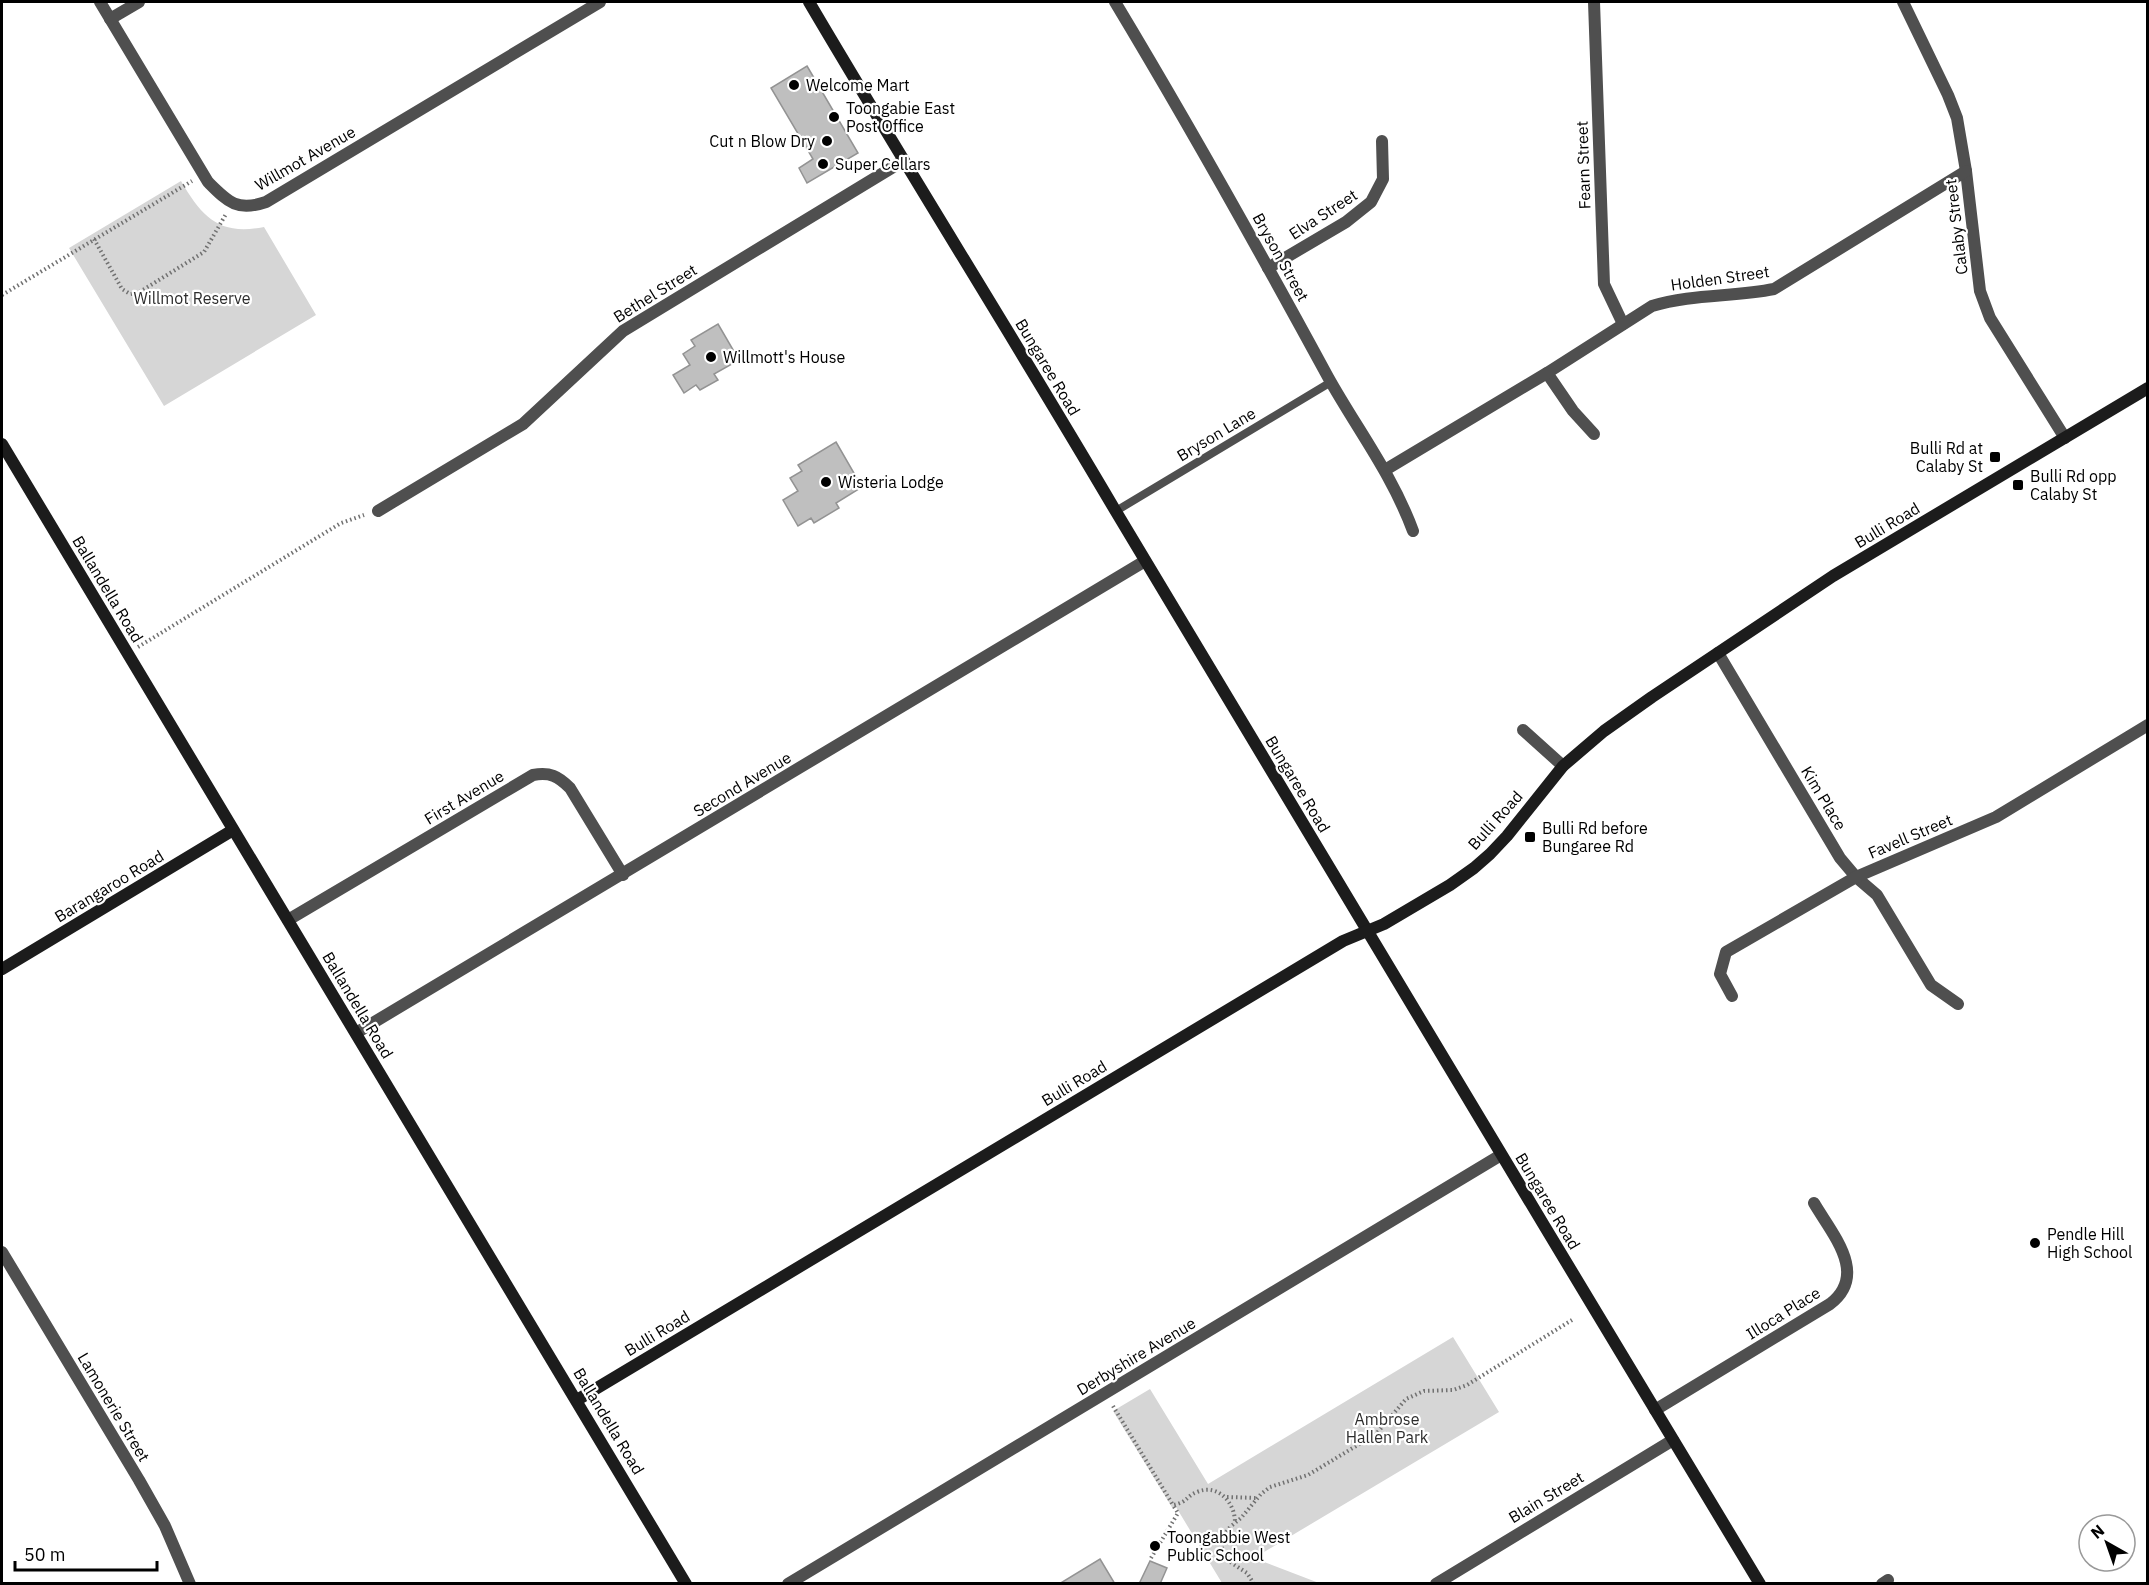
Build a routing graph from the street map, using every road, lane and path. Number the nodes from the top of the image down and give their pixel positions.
1 (100, 2) edge
2 (139, 2) edge
3 (600, 2) edge
4 (809, 2) edge
5 (1114, 2) edge
6 (1594, 2) edge
7 (1903, 2) edge
8 (110, 19) junction
9 (1382, 141) dead end
10 (903, 161) junction
11 (1966, 171) junction
12 (203, 174) junction
13 (232, 202) junction
14 (94, 239) junction
15 (1268, 268) junction
16 (2, 295) edge
17 (1623, 324) junction
18 (1547, 374) junction
19 (1331, 382) junction
20 (2148, 388) edge
21 (1594, 434) dead end
22 (2066, 438) junction
23 (2, 444) edge
24 (1385, 470) junction
25 (378, 511) joint
26 (1116, 511) junction
27 (1413, 531) dead end
28 (1144, 561) junction
29 (127, 653) junction
30 (1718, 653) junction
31 (2148, 725) edge
32 (1523, 730) dead end
33 (1563, 766) junction
34 (233, 830) junction
35 (623, 875) junction
36 (1856, 877) junction
37 (288, 921) junction
38 (1366, 930) junction
39 (2, 969) edge
40 (1732, 996) dead end
41 (1958, 1004) dead end
42 (356, 1033) junction
43 (1501, 1155) junction
44 (1814, 1203) dead end
45 (2, 1252) edge
46 (1572, 1320) dead end
47 (577, 1400) junction
48 (1112, 1406) dead end
49 (1655, 1410) junction
50 (1673, 1440) junction
51 (1226, 1497) junction
52 (1257, 1498) junction
53 (1173, 1505) junction
54 (1235, 1523) junction
55 (1151, 1558) dead end
56 (190, 1584) edge
57 (686, 1584) edge
58 (788, 1584) edge
59 (1254, 1584) edge
60 (1436, 1584) edge
61 (1760, 1584) edge

1 - 8 street
2 - 8 street
3 - 13 street, Willmot Avenue
4 - 10 street, Bungaree Road
5 - 15 street, Bryson Street
6 - 17 street, Fearn Street
7 - 11 street, Calaby Street
8 - 12 street
9 - 15 street, Elva Street
10 - 25 street, Bethel Street
10 - 26 street, Bungaree Road
11 - 17 street, Holden Street
11 - 22 street, Calaby Street
12 - 13 street
12 - 14 path
13 - 14 path
14 - 16 path
15 - 19 street, Bryson Street
17 - 18 street, Holden Street
18 - 21 street
18 - 24 street, Holden Street
19 - 24 street, Bryson Street
19 - 26 lane, Bryson Lane
20 - 22 street, Bulli Road
22 - 30 street, Bulli Road
23 - 29 street, Ballandella Road
24 - 27 street, Bryson Street
25 - 29 path
26 - 28 street, Bungaree Road
28 - 35 street, Second Avenue
28 - 38 street, Bungaree Road
29 - 34 street, Ballandella Road
30 - 33 street, Bulli Road
30 - 36 street, Kim Place
31 - 36 street, Favell Street
32 - 33 street
33 - 38 street, Bulli Road
34 - 37 street, Ballandella Road
34 - 39 street, Barangaroo Road
35 - 37 street, First Avenue
35 - 42 street, Second Avenue
36 - 40 street, Favell Street
36 - 41 street, Kim Place
37 - 42 street, Ballandella Road
38 - 43 street, Bungaree Road
38 - 47 street, Bulli Road
42 - 47 street, Ballandella Road
43 - 49 street, Bungaree Road
43 - 58 street, Derbyshire Avenue
44 - 49 street, Illoca Place
45 - 56 street, Lamonerie Street
46 - 52 path
47 - 57 street, Ballandella Road
48 - 53 path
49 - 50 street, Bungaree Road
50 - 60 street, Blain Street
50 - 61 street, Bungaree Road
51 - 52 path
51 - 53 path
51 - 54 path
52 - 54 path
53 - 55 path
54 - 59 path

